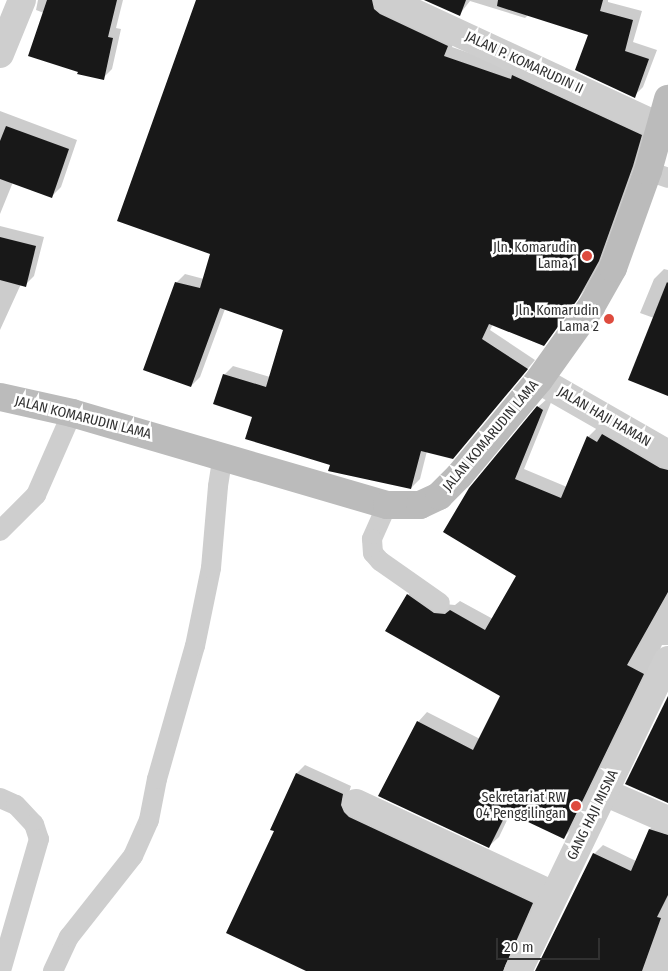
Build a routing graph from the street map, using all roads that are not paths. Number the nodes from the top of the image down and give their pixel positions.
1 (387, 0) edge
2 (12, 11) edge
3 (0, 54) edge
4 (668, 99) edge
5 (661, 127) junction
6 (658, 174) edge
7 (539, 380) junction
8 (0, 398) edge
9 (72, 414) junction
10 (668, 454) edge
11 (223, 456) junction
12 (387, 505) junction
13 (0, 531) edge
14 (440, 603) dead end
15 (668, 660) edge
16 (604, 792) junction
17 (0, 798) edge
18 (356, 803) dead end
19 (668, 820) edge
20 (553, 895) junction
21 (1, 971) edge
22 (53, 971) edge
23 (518, 971) edge

1 - 5 street, JALAN P. KOMARUDIN II
2 - 3 street
4 - 5 street, JALAN KOMARUDIN LAMA
5 - 6 street, JALAN KOMARUDIN LAMA
6 - 7 street, JALAN KOMARUDIN LAMA
7 - 10 street, JALAN HAJI HAMAN
7 - 12 street, JALAN KOMARUDIN LAMA
8 - 9 street, JALAN KOMARUDIN LAMA
9 - 11 street, JALAN KOMARUDIN LAMA
9 - 13 lane
11 - 12 street, JALAN KOMARUDIN LAMA
11 - 22 lane
12 - 14 lane
15 - 16 street, GANG HAJI MISNA
16 - 19 street
16 - 20 street, GANG HAJI MISNA
17 - 21 lane
18 - 20 street
20 - 23 street, GANG HAJI MISNA

